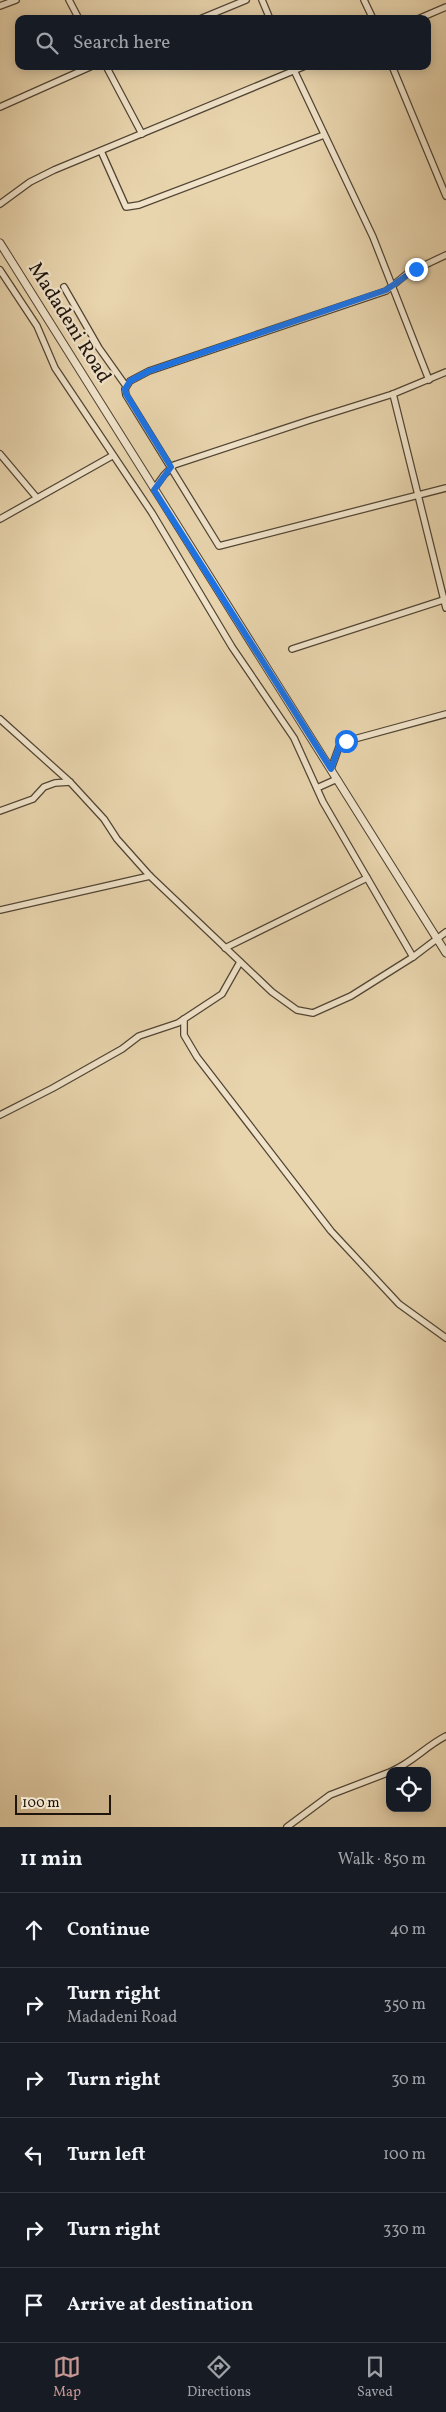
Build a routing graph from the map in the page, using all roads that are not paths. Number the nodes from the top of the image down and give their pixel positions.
1 (16, 0) edge
2 (69, 0) edge
3 (246, 0) edge
4 (262, 0) edge
5 (364, 0) edge
6 (0, 6) edge
7 (446, 7) edge
8 (78, 15) edge
9 (210, 15) edge
10 (268, 15) edge
11 (370, 15) edge
12 (427, 15) edge
13 (83, 70) edge
14 (108, 70) edge
15 (291, 70) edge
16 (293, 70) edge
17 (394, 70) edge
18 (0, 107) edge
19 (142, 134) junction
20 (324, 135) junction
21 (101, 150) junction
22 (446, 196) edge
23 (0, 204) edge
24 (0, 243) edge
25 (446, 255) edge
26 (0, 270) edge
27 (393, 286) junction
28 (64, 287) dead end
29 (446, 372) edge
30 (429, 380) junction
31 (126, 386) junction
32 (394, 394) junction
33 (0, 454) edge
34 (112, 456) junction
35 (171, 467) junction
36 (446, 488) edge
37 (154, 490) junction
38 (419, 496) junction
39 (37, 498) junction
40 (0, 519) edge
41 (445, 600) edge
42 (446, 608) edge
43 (292, 649) dead end
44 (446, 714) edge
45 (0, 719) edge
46 (331, 769) junction
47 (337, 779) junction
48 (70, 782) junction
49 (317, 788) junction
50 (0, 811) edge
51 (150, 876) junction
52 (366, 878) junction
53 (0, 910) edge
54 (446, 932) edge
55 (436, 938) junction
56 (224, 948) junction
57 (446, 953) edge
58 (413, 957) junction
59 (240, 962) junction
60 (184, 1019) junction
61 (0, 1115) edge
62 (446, 1338) edge
63 (446, 1736) edge
64 (399, 1767) edge
65 (386, 1773) edge
66 (286, 1827) edge

1 - 6 street
2 - 8 street
3 - 9 street
4 - 10 street
5 - 11 street
7 - 12 street
13 - 18 street
14 - 19 street
15 - 19 street
16 - 20 street
17 - 22 street
19 - 21 street
20 - 21 street
20 - 27 street
21 - 23 street
24 - 37 street, Madadeni Road
25 - 27 street
26 - 34 street
27 - 30 street
27 - 31 street
28 - 31 street
29 - 30 street
30 - 32 street
31 - 35 street
32 - 35 street
32 - 38 street
33 - 39 street
34 - 39 street
34 - 49 street
35 - 37 street
35 - 38 street
36 - 38 street
37 - 46 street, Madadeni Road
38 - 41 street
39 - 40 street
41 - 42 street
41 - 43 street
44 - 46 street
45 - 48 street
46 - 47 street, Madadeni Road
47 - 49 street
47 - 55 street, Madadeni Road
48 - 50 street
48 - 51 street
49 - 52 street
51 - 53 street
51 - 56 street
52 - 56 street
52 - 58 street
54 - 55 street
55 - 57 street, Madadeni Road
55 - 58 street
56 - 59 street
58 - 59 street
59 - 60 street
60 - 61 street
60 - 62 street
63 - 64 street
65 - 66 street

